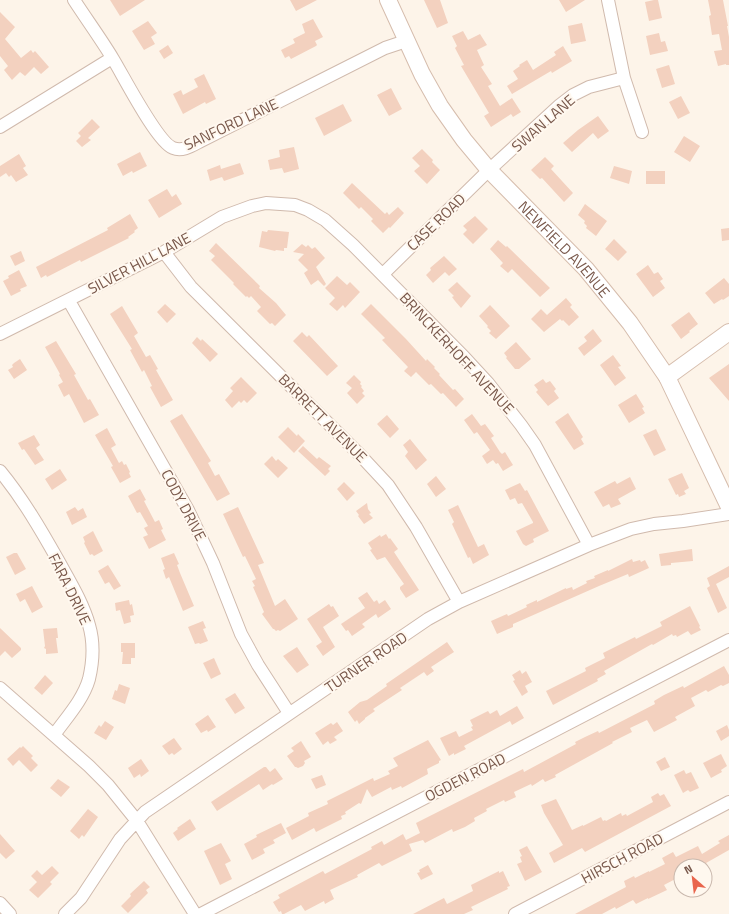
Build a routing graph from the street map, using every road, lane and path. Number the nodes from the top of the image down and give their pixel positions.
1 (74, 0) edge
2 (388, 0) edge
3 (608, 0) edge
4 (406, 41) junction
5 (112, 58) junction
6 (624, 78) junction
7 (0, 127) edge
8 (642, 132) dead end
9 (489, 170) junction
10 (282, 203) joint
11 (164, 252) junction
12 (382, 274) junction
13 (69, 301) junction
14 (729, 332) edge
15 (0, 334) edge
16 (667, 377) junction
17 (0, 471) edge
18 (729, 507) edge
19 (729, 514) edge
20 (589, 545) junction
21 (459, 602) junction
22 (729, 640) edge
23 (0, 688) edge
24 (289, 713) junction
25 (54, 735) junction
26 (729, 802) edge
27 (137, 821) junction
28 (0, 902) edge
29 (10, 914) edge
30 (65, 914) edge
31 (195, 914) edge
32 (201, 914) edge
33 (515, 914) edge

1 - 5 street, SANFORD LANE
2 - 4 main road, NEWFIELD AVENUE
3 - 6 street
4 - 5 street, SANFORD LANE
4 - 9 main road, NEWFIELD AVENUE
5 - 7 street
6 - 8 street
6 - 9 street, SWAN LANE
9 - 12 street, CASE ROAD
9 - 16 main road, NEWFIELD AVENUE
10 - 11 street, SILVER HILL LANE
10 - 12 street, BRINCKERHOFF AVENUE
11 - 13 street, SILVER HILL LANE
11 - 21 street, BARRETT AVENUE
12 - 20 street, BRINCKERHOFF AVENUE
13 - 15 street, SILVER HILL LANE
13 - 24 street, CODY DRIVE
14 - 16 main road
16 - 18 main road, NEWFIELD AVENUE
17 - 25 street, FARA DRIVE
19 - 20 street, TURNER ROAD
20 - 21 street, TURNER ROAD
21 - 24 street, TURNER ROAD
22 - 32 street, OGDEN ROAD
23 - 25 street
24 - 27 street, TURNER ROAD
25 - 27 street
26 - 33 street, HIRSCH ROAD
27 - 30 street, TURNER ROAD
27 - 31 street
28 - 29 street

